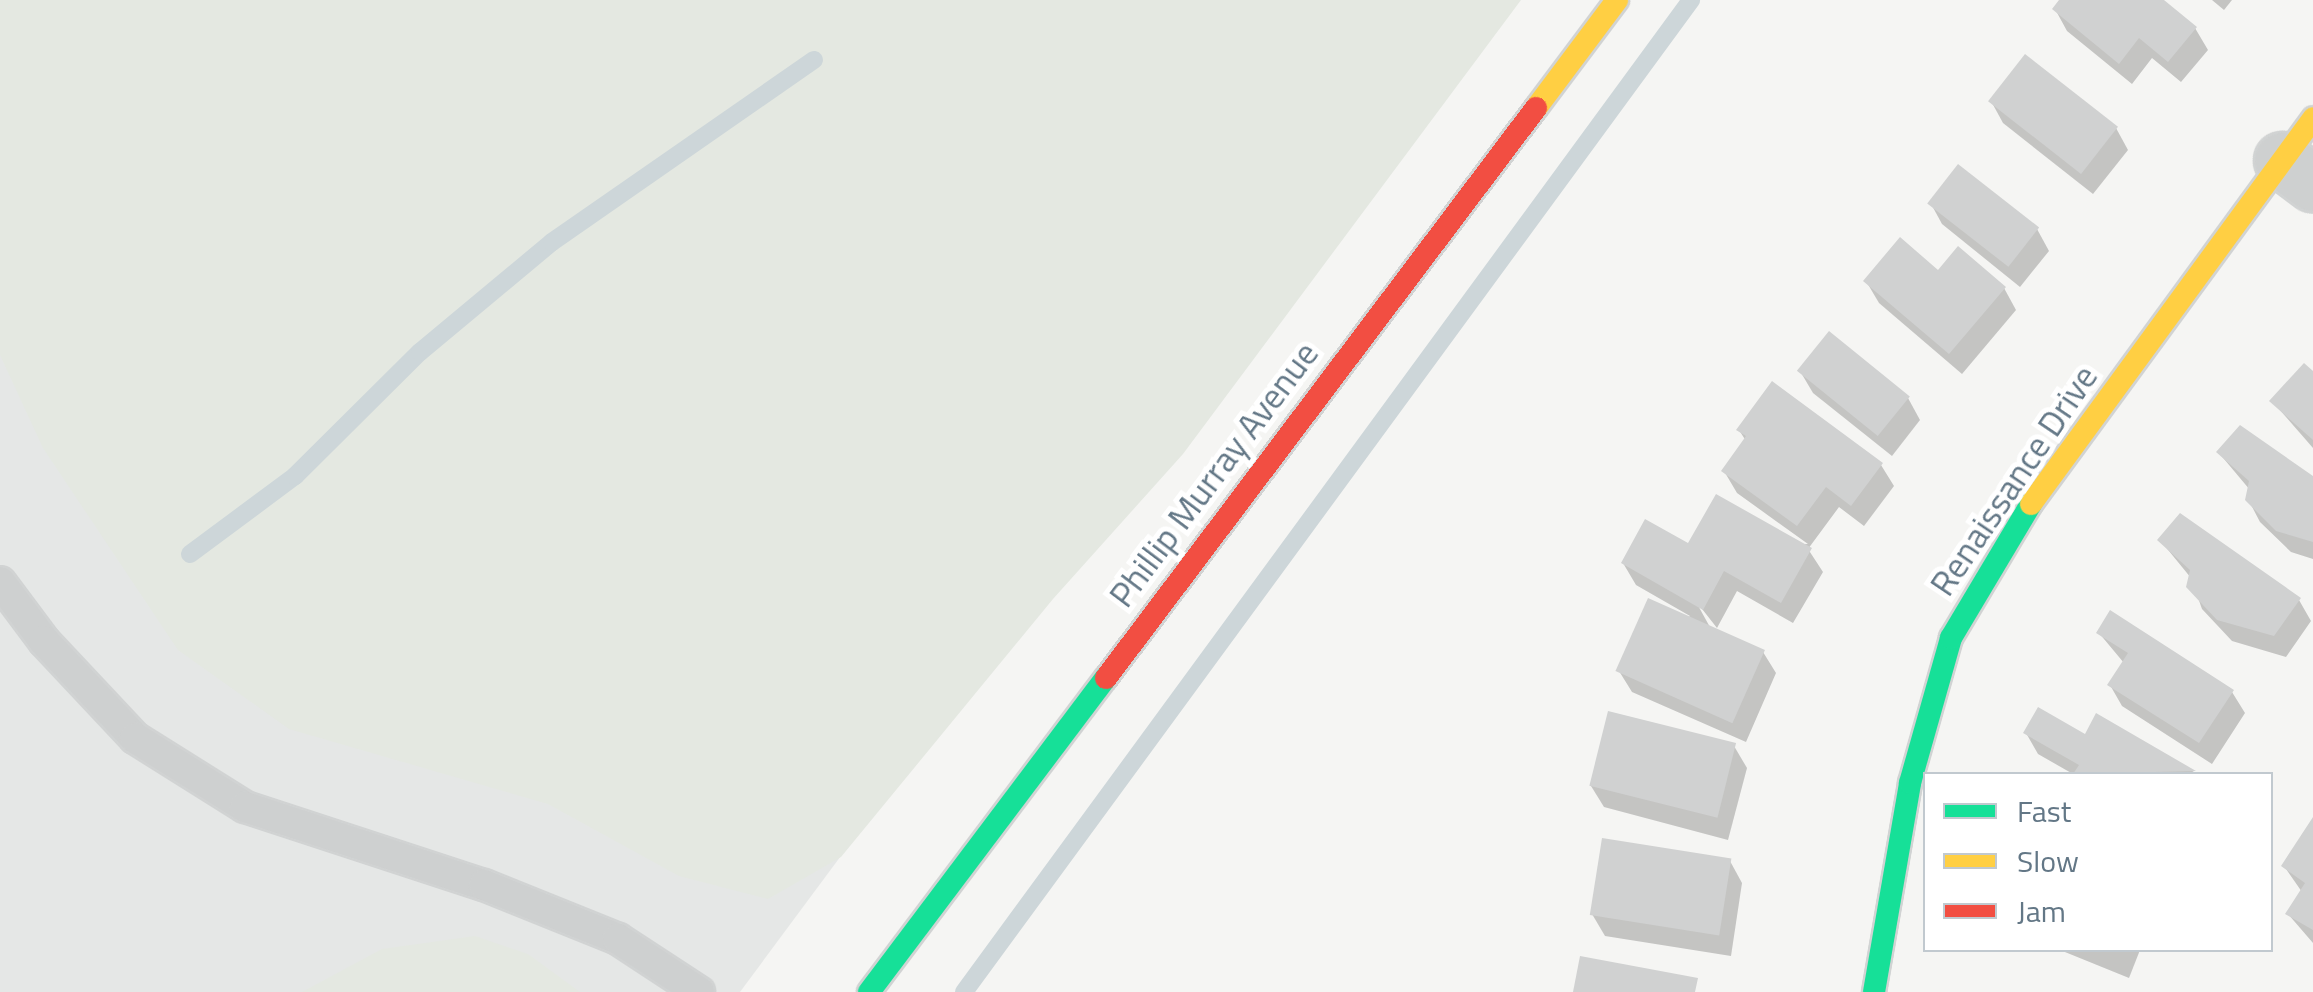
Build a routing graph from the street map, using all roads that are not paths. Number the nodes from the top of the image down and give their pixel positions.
1 (1616, 0) edge
2 (2303, 154) edge
3 (0, 582) edge
4 (1881, 990) edge
5 (700, 992) edge
6 (869, 992) edge

1 - 6 main road, Phillip Murray Avenue
2 - 4 main road, Renaissance Drive
3 - 5 lane

